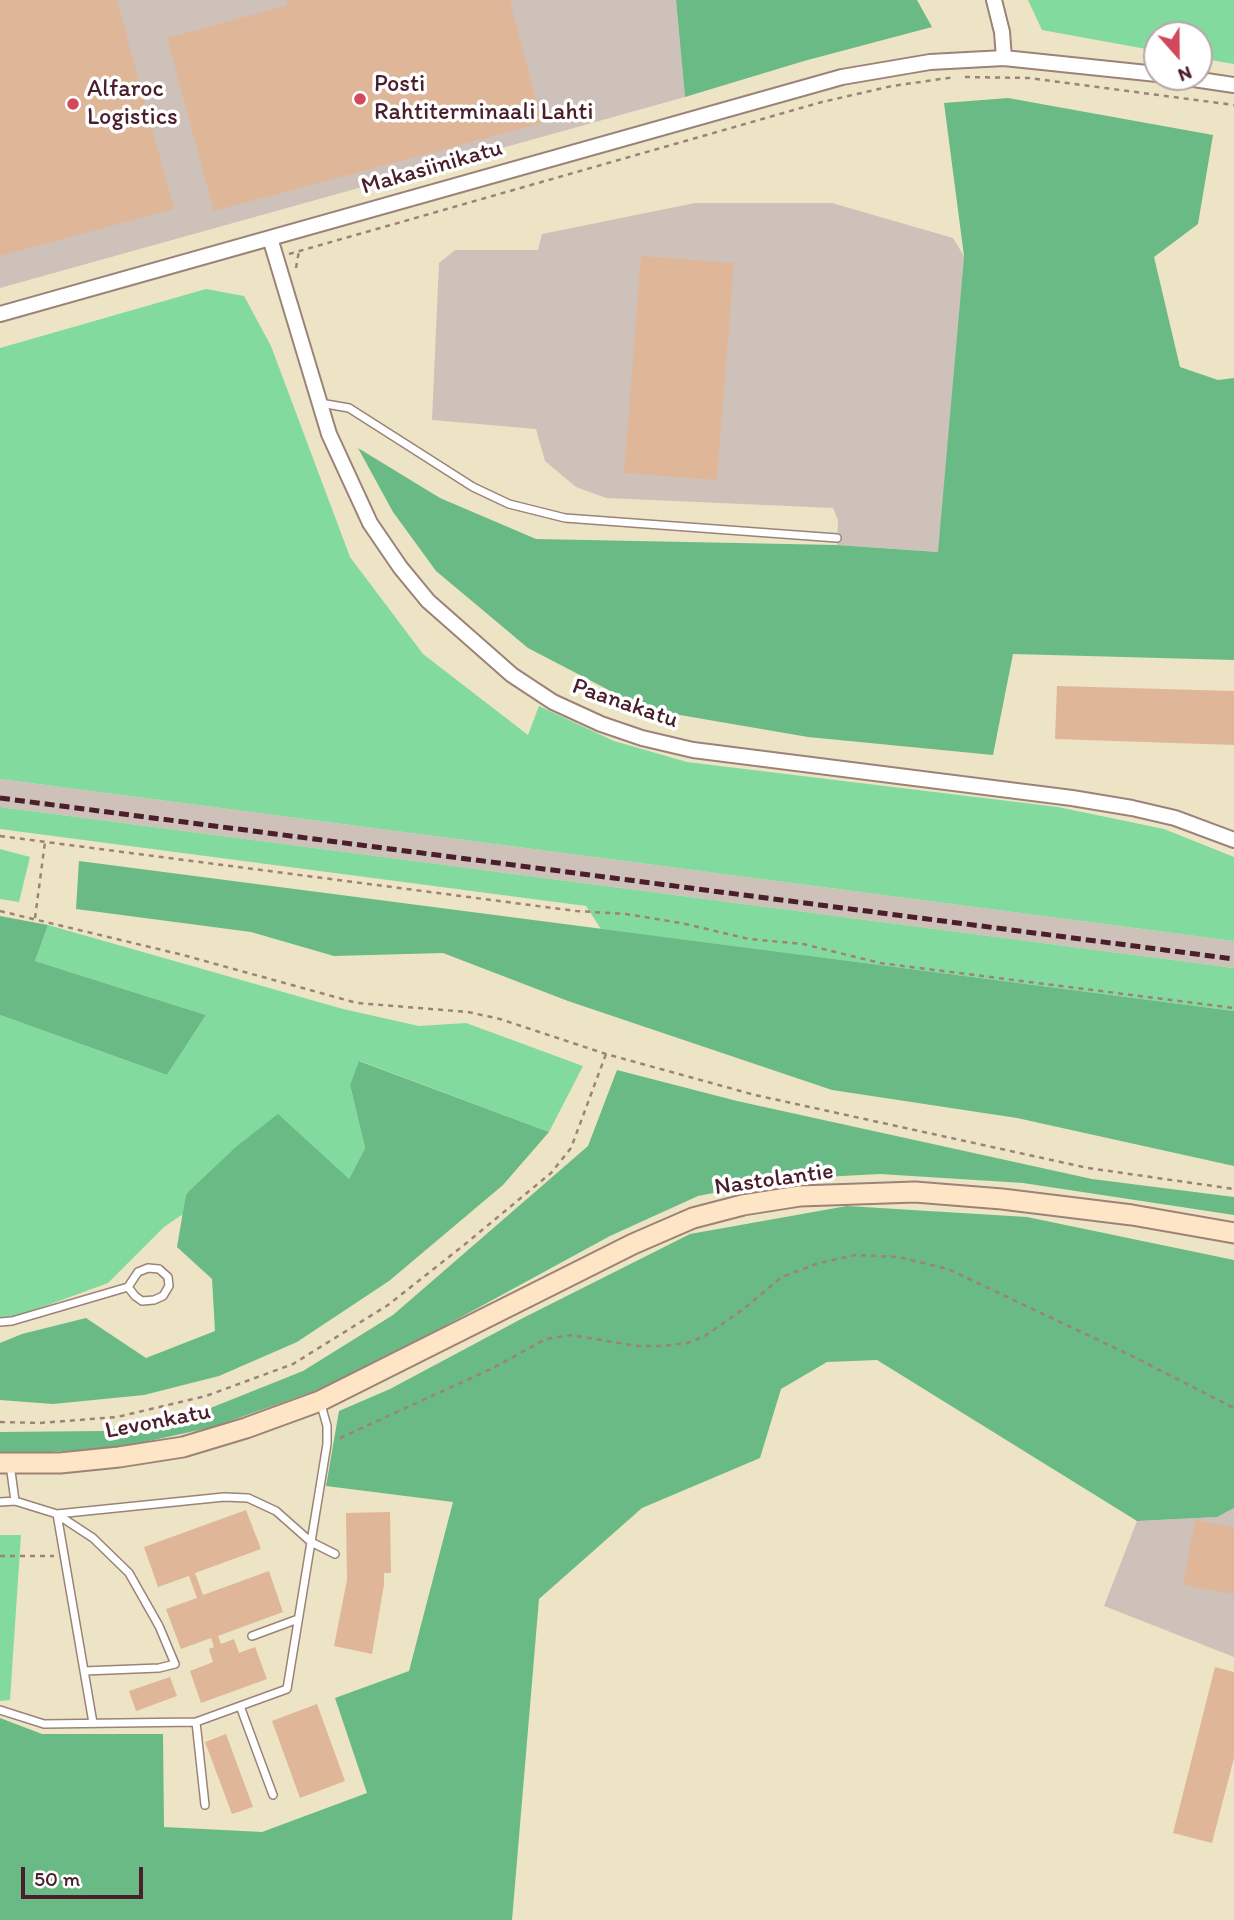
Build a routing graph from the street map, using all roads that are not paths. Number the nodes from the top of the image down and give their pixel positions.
1 (994, 0) edge
2 (1004, 58) junction
3 (1143, 73) edge
4 (1213, 82) edge
5 (1234, 85) edge
6 (270, 238) junction
7 (0, 314) edge
8 (319, 403) junction
9 (837, 538) dead end
10 (1234, 840) edge
11 (1234, 1233) edge
12 (128, 1287) junction
13 (0, 1322) edge
14 (320, 1401) junction
15 (5, 1463) edge
16 (15, 1501) junction
17 (0, 1502) edge
18 (57, 1514) junction
19 (311, 1542) junction
20 (335, 1554) dead end
21 (298, 1619) junction
22 (252, 1636) dead end
23 (84, 1671) junction
24 (240, 1706) junction
25 (0, 1710) edge
26 (196, 1722) junction
27 (93, 1723) junction
28 (273, 1795) dead end
29 (205, 1805) dead end

1 - 2 street
2 - 3 street, Makasiinikatu
2 - 6 street, Makasiinikatu
4 - 5 street
6 - 7 street, Makasiinikatu
6 - 8 street, Paanakatu
8 - 9 lane
8 - 10 street, Paanakatu
11 - 14 main road, Nastolantie
12 - 12 lane
12 - 13 lane
14 - 15 main road, Levonkatu
14 - 19 lane
15 - 16 lane
16 - 17 lane
16 - 18 lane
18 - 19 lane
18 - 23 lane
18 - 23 lane
19 - 20 lane
19 - 21 lane
21 - 22 lane
21 - 24 lane
23 - 27 lane
24 - 26 lane
24 - 28 lane
25 - 27 lane
26 - 27 lane
26 - 29 lane

